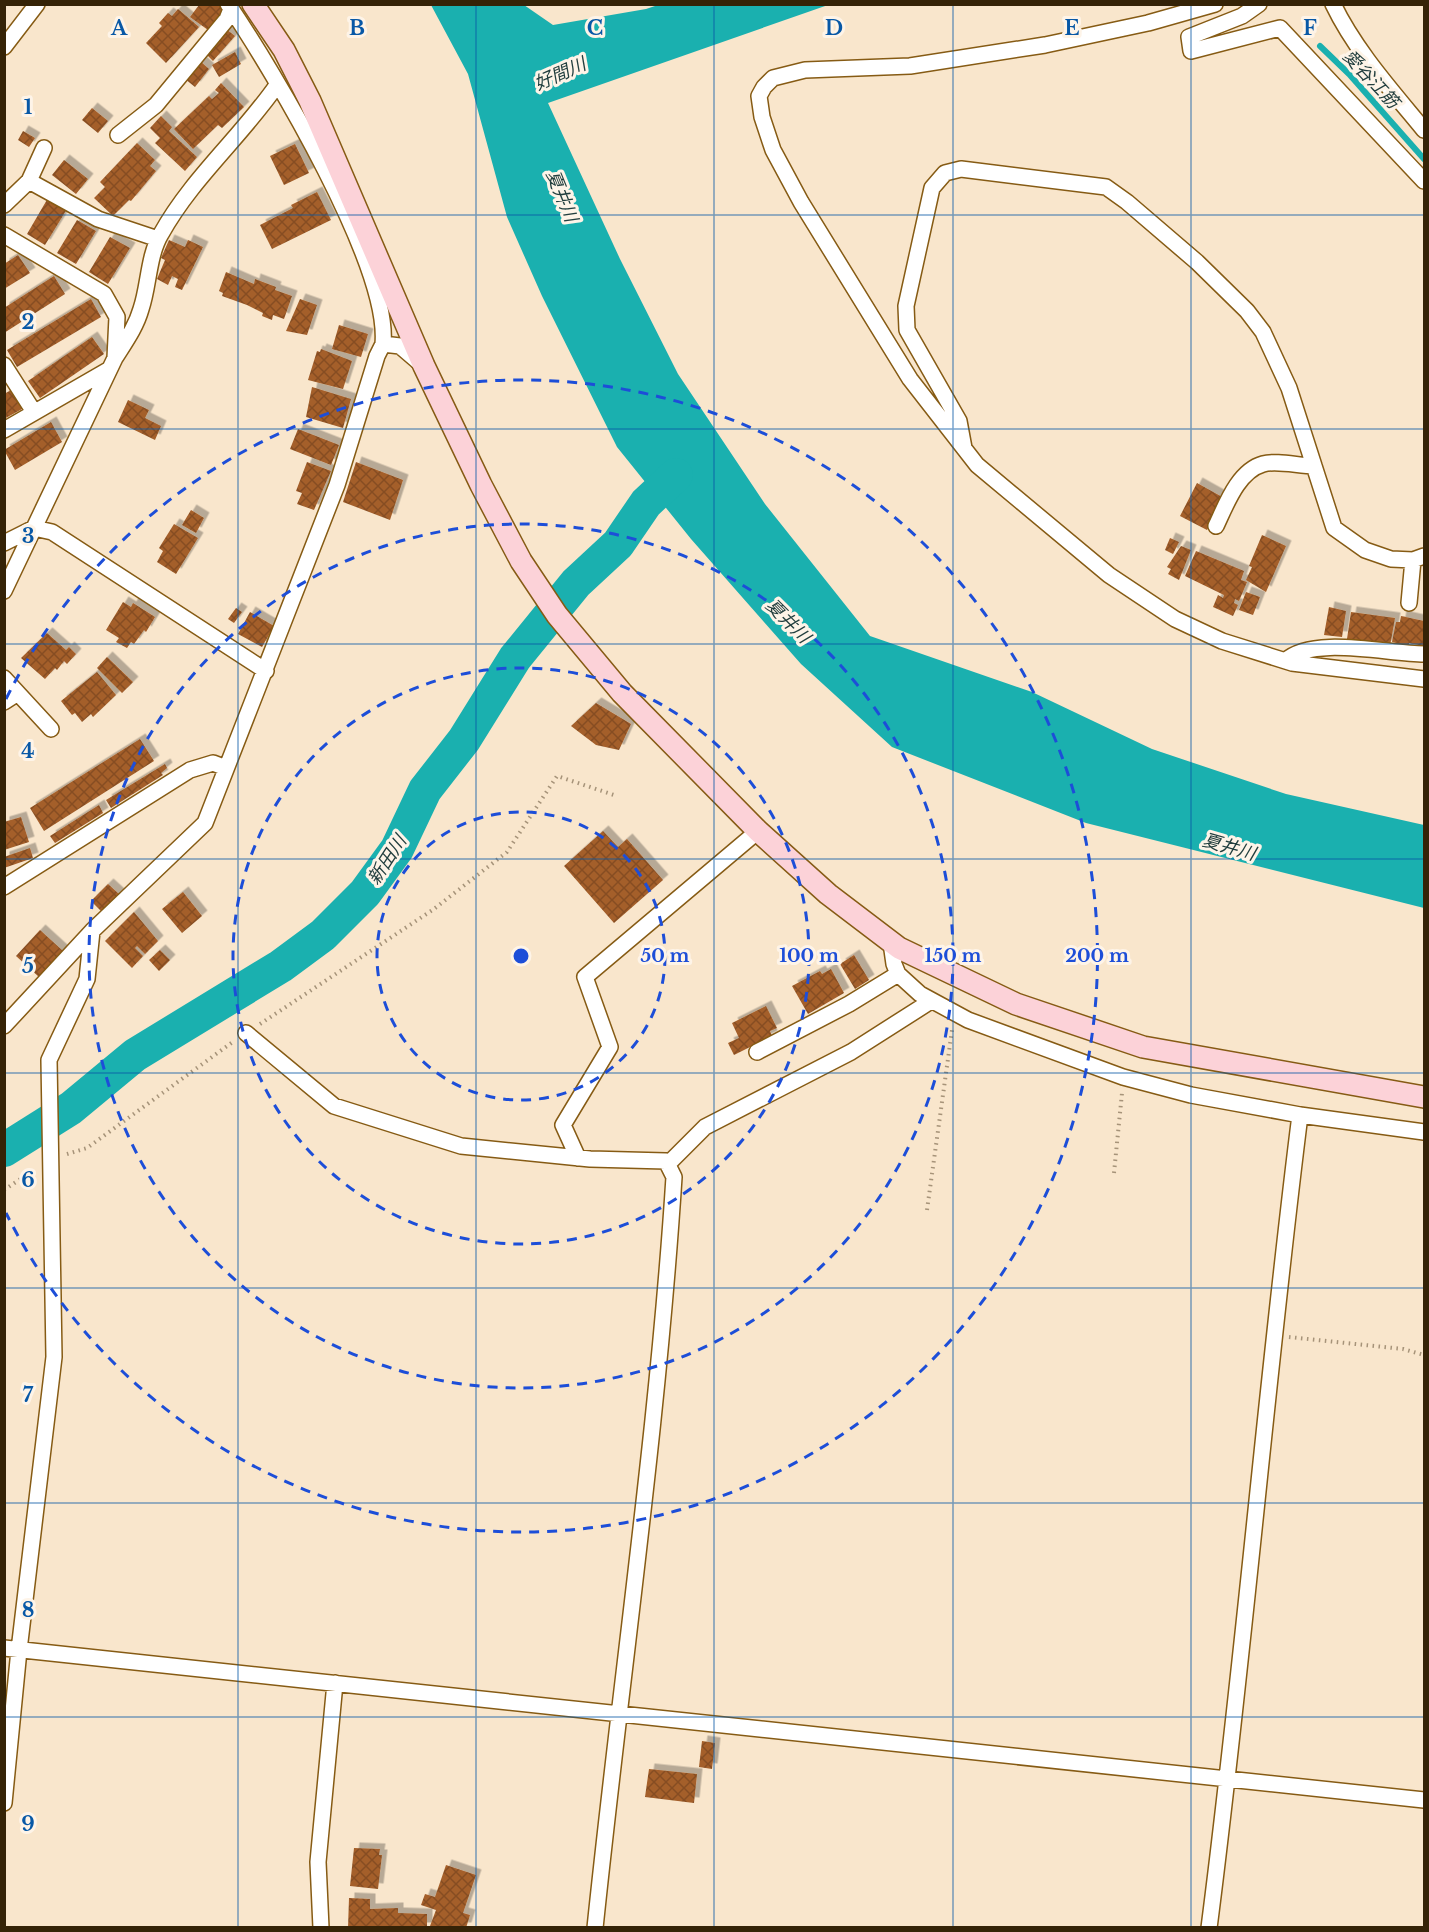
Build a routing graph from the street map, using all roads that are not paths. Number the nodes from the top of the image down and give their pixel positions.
1 (37, 4) edge
2 (253, 4) edge
3 (1215, 4) edge
4 (1259, 4) edge
5 (1333, 4) edge
6 (230, 7) edge
7 (4, 47) edge
8 (277, 85) junction
9 (1425, 129) edge
10 (118, 135) dead end
11 (44, 148) dead end
12 (29, 181) junction
13 (1425, 181) edge
14 (4, 205) edge
15 (4, 235) edge
16 (158, 239) junction
17 (383, 344) junction
18 (111, 364) junction
19 (4, 365) edge
20 (424, 366) junction
21 (34, 412) junction
22 (4, 430) edge
23 (964, 448) junction
24 (1314, 466) junction
25 (1216, 526) dead end
26 (33, 528) junction
27 (4, 543) edge
28 (1419, 558) edge
29 (4, 591) edge
30 (1409, 603) dead end
31 (1425, 654) edge
32 (1285, 661) junction
33 (266, 671) junction
34 (4, 678) edge
35 (1425, 679) edge
36 (18, 693) junction
37 (4, 702) edge
38 (51, 729) dead end
39 (226, 768) junction
40 (758, 831) junction
41 (4, 886) edge
42 (92, 932) junction
43 (891, 943) junction
44 (898, 974) junction
45 (932, 1001) junction
46 (4, 1026) edge
47 (246, 1033) road end
48 (757, 1052) dead end
49 (1425, 1097) edge
50 (1300, 1114) junction
51 (1425, 1132) edge
52 (578, 1158) junction
53 (668, 1164) junction
54 (12, 1649) edge
55 (335, 1683) junction
56 (617, 1714) junction
57 (1228, 1779) junction
58 (1425, 1800) edge
59 (4, 1803) edge
60 (321, 1928) edge
61 (595, 1928) edge
62 (1209, 1928) edge

1 - 7 street
2 - 20 street
3 - 23 street
4 - 13 street
5 - 9 street
6 - 8 street
6 - 10 street
8 - 16 street
8 - 17 street
11 - 12 street
12 - 14 street
12 - 16 street
15 - 18 street
16 - 18 street
17 - 20 street
17 - 33 street
18 - 21 street
18 - 26 street
19 - 21 street
20 - 40 street
21 - 22 street
23 - 24 street
23 - 32 street
24 - 25 street
24 - 28 street
26 - 27 street
26 - 29 street
26 - 33 street
28 - 30 street
31 - 32 street
32 - 35 street
33 - 39 street
34 - 36 street
36 - 37 street
36 - 38 street
39 - 41 street
39 - 42 street
40 - 43 street
40 - 52 street
42 - 46 street
42 - 54 street
43 - 44 street
43 - 49 street
44 - 45 street
44 - 48 street
45 - 50 street
45 - 53 street
47 - 52 street
50 - 51 street
50 - 57 street
52 - 53 street
53 - 56 street
54 - 55 street
54 - 59 street
55 - 56 street
55 - 60 street
56 - 57 street
56 - 61 street
57 - 58 street
57 - 62 street

